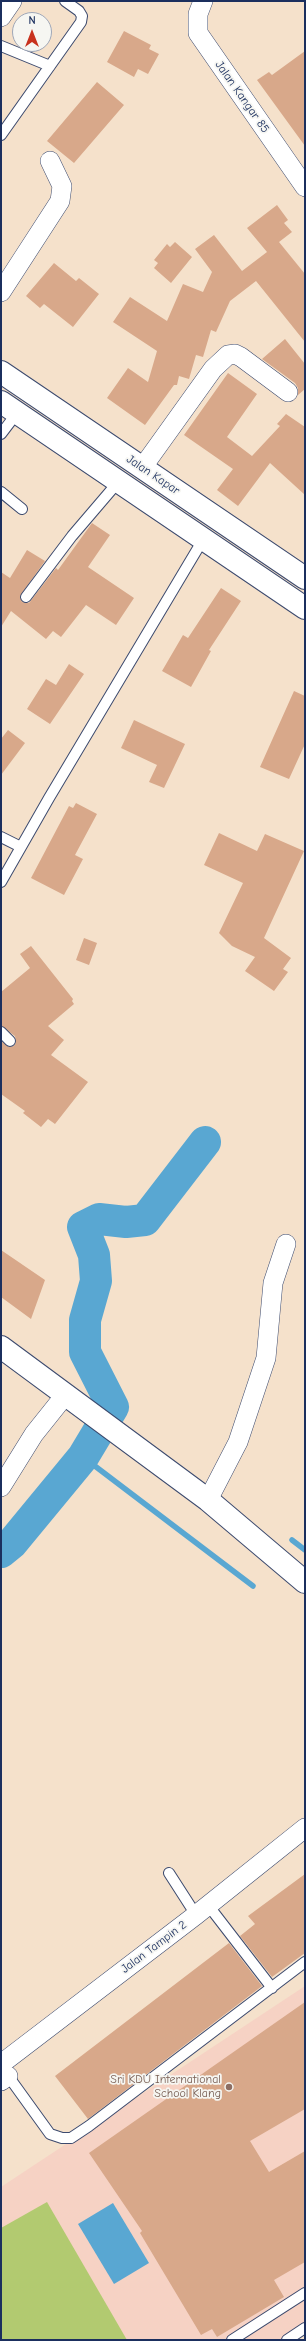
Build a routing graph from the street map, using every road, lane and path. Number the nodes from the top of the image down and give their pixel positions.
1 (12, 1) edge
2 (65, 1) edge
3 (203, 1) edge
4 (1, 17) edge
5 (1, 46) edge
6 (50, 66) junction
7 (1, 135) edge
8 (50, 161) dead end
9 (305, 187) edge
10 (1, 292) edge
11 (1, 372) edge
12 (288, 392) dead end
13 (9, 408) edge
14 (1, 434) edge
15 (142, 468) junction
16 (119, 480) junction
17 (1, 492) edge
18 (22, 509) dead end
19 (204, 538) junction
20 (305, 578) edge
21 (26, 597) dead end
22 (305, 608) edge
23 (1, 837) edge
24 (21, 847) junction
25 (1, 882) edge
26 (1, 1032) edge
27 (10, 1041) dead end
28 (286, 1244) dead end
29 (1, 1346) edge
30 (73, 1400) junction
31 (1, 1487) edge
32 (208, 1500) junction
33 (305, 1582) edge
34 (305, 1828) edge
35 (169, 1873) dead end
36 (202, 1910) junction
37 (305, 1962) edge
38 (272, 1988) junction
39 (3, 2072) edge
40 (305, 2293) edge
41 (305, 2328) edge
42 (232, 2340) edge
43 (287, 2340) edge

1 - 4 street
2 - 6 lane
3 - 9 street, Jalan Kangar 85
5 - 6 lane
6 - 7 lane
8 - 10 street
11 - 15 main road, Jalan Kapar
12 - 15 street
13 - 14 lane
13 - 16 main road, Jalan Kapar
15 - 20 main road, Jalan Kapar
16 - 19 main road, Jalan Kapar
16 - 21 lane
17 - 18 lane
19 - 22 main road, Jalan Kapar
19 - 24 lane
23 - 24 lane
24 - 25 lane
26 - 27 lane
28 - 32 street
29 - 30 main road
30 - 31 street
30 - 32 main road
32 - 33 main road
34 - 36 street, Jalan Tampin 2
35 - 36 lane
36 - 38 lane
36 - 39 street, Jalan Tampin 2
37 - 38 lane
38 - 39 lane
40 - 42 lane
41 - 43 lane

